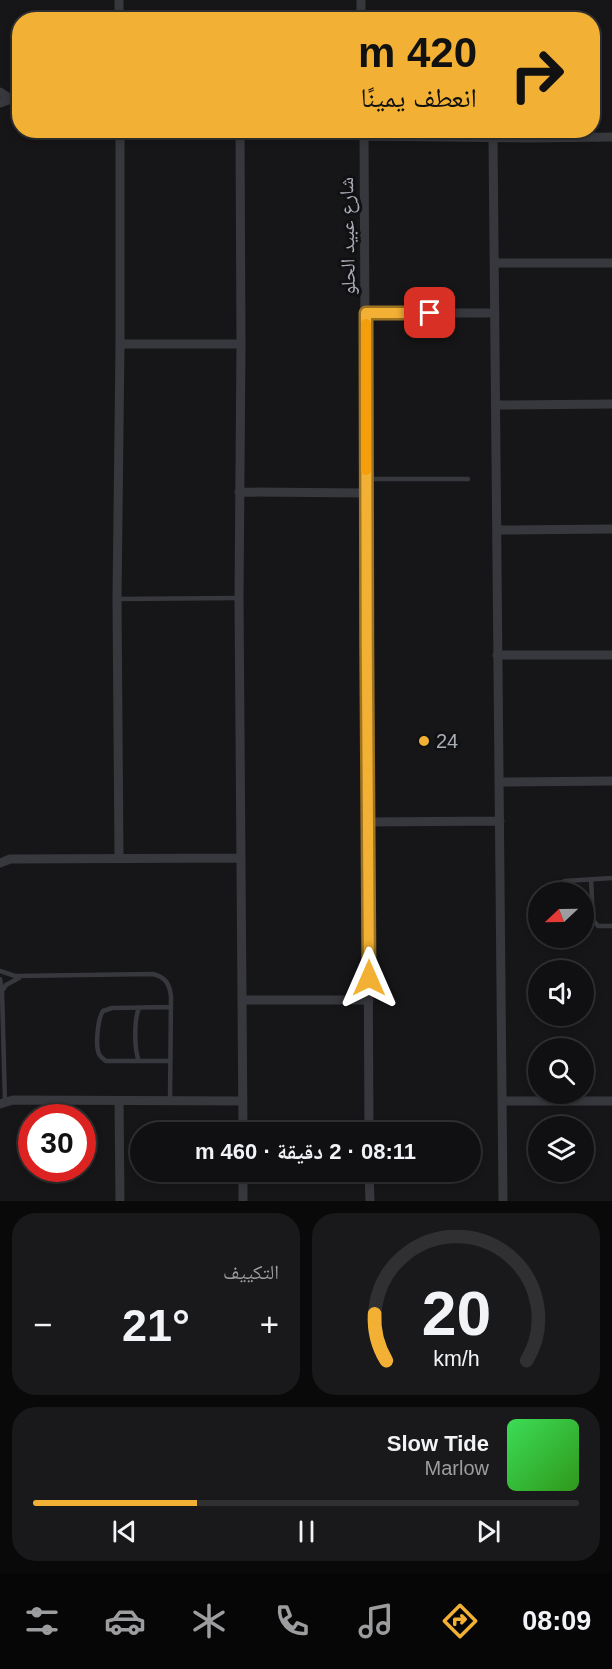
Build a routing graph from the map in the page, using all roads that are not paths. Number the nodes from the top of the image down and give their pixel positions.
1 (120, 138) edge
2 (240, 138) edge
3 (364, 138) edge
4 (493, 138) edge
5 (495, 263) junction
6 (612, 263) edge
7 (366, 313) junction
8 (495, 313) junction
9 (120, 344) junction
10 (241, 344) junction
11 (612, 404) edge
12 (496, 405) junction
13 (366, 479) junction
14 (468, 479) dead end
15 (239, 492) junction
16 (365, 493) junction
17 (497, 530) junction
18 (612, 530) edge
19 (239, 597) junction
20 (117, 599) junction
21 (497, 655) junction
22 (612, 655) edge
23 (612, 781) edge
24 (499, 782) junction
25 (500, 821) junction
26 (368, 822) junction
27 (0, 853) edge
28 (119, 858) junction
29 (241, 858) junction
30 (10, 859) junction
31 (0, 863) edge
32 (612, 878) edge
33 (591, 879) junction
34 (563, 882) edge
35 (612, 926) edge
36 (0, 971) edge
37 (24, 976) junction
38 (0, 979) edge
39 (2, 991) junction
40 (242, 1000) junction
41 (369, 1000) junction
42 (171, 1007) junction
43 (139, 1008) junction
44 (140, 1061) junction
45 (170, 1061) junction
46 (119, 1101) junction
47 (170, 1101) junction
48 (243, 1101) junction
49 (503, 1101) junction
50 (612, 1101) edge
51 (2, 1103) edge
52 (243, 1122) edge
53 (369, 1122) edge
54 (243, 1182) edge
55 (369, 1182) edge
56 (120, 1201) edge
57 (243, 1201) edge
58 (370, 1201) edge
59 (503, 1201) edge

1 - 9 street
2 - 10 street
3 - 7 street, شارع عبيد الحلو
4 - 5 street
5 - 6 street
5 - 8 street
7 - 8 street
7 - 13 street, شارع عبيد الحلو
8 - 12 street
9 - 10 street
9 - 20 street
10 - 15 street
11 - 12 street
12 - 17 street
13 - 14 lane
13 - 16 street, شارع عبيد الحلو
15 - 16 street
15 - 19 street
16 - 26 street, شارع عبيد الحلو
17 - 18 street
17 - 21 street
19 - 20 lane
19 - 29 street
20 - 28 street
21 - 22 street
21 - 24 street
23 - 24 street
24 - 25 street
25 - 26 street
25 - 49 street
26 - 41 street, شارع عبيد الحلو
27 - 30 street
28 - 29 street
28 - 30 street
29 - 40 street
30 - 31 street
32 - 33 lane
33 - 34 lane
33 - 35 lane
36 - 37 lane
37 - 39 lane
37 - 42 lane
38 - 39 lane
39 - 51 lane
40 - 41 street
40 - 48 street
41 - 53 street, شارع عبيد الحلو
42 - 43 lane
42 - 45 lane
43 - 44 lane
43 - 44 lane
44 - 45 lane
45 - 47 lane
46 - 47 street
46 - 51 street
46 - 56 street
47 - 48 street
48 - 52 street
49 - 50 street
49 - 59 street
54 - 57 street
55 - 58 street

